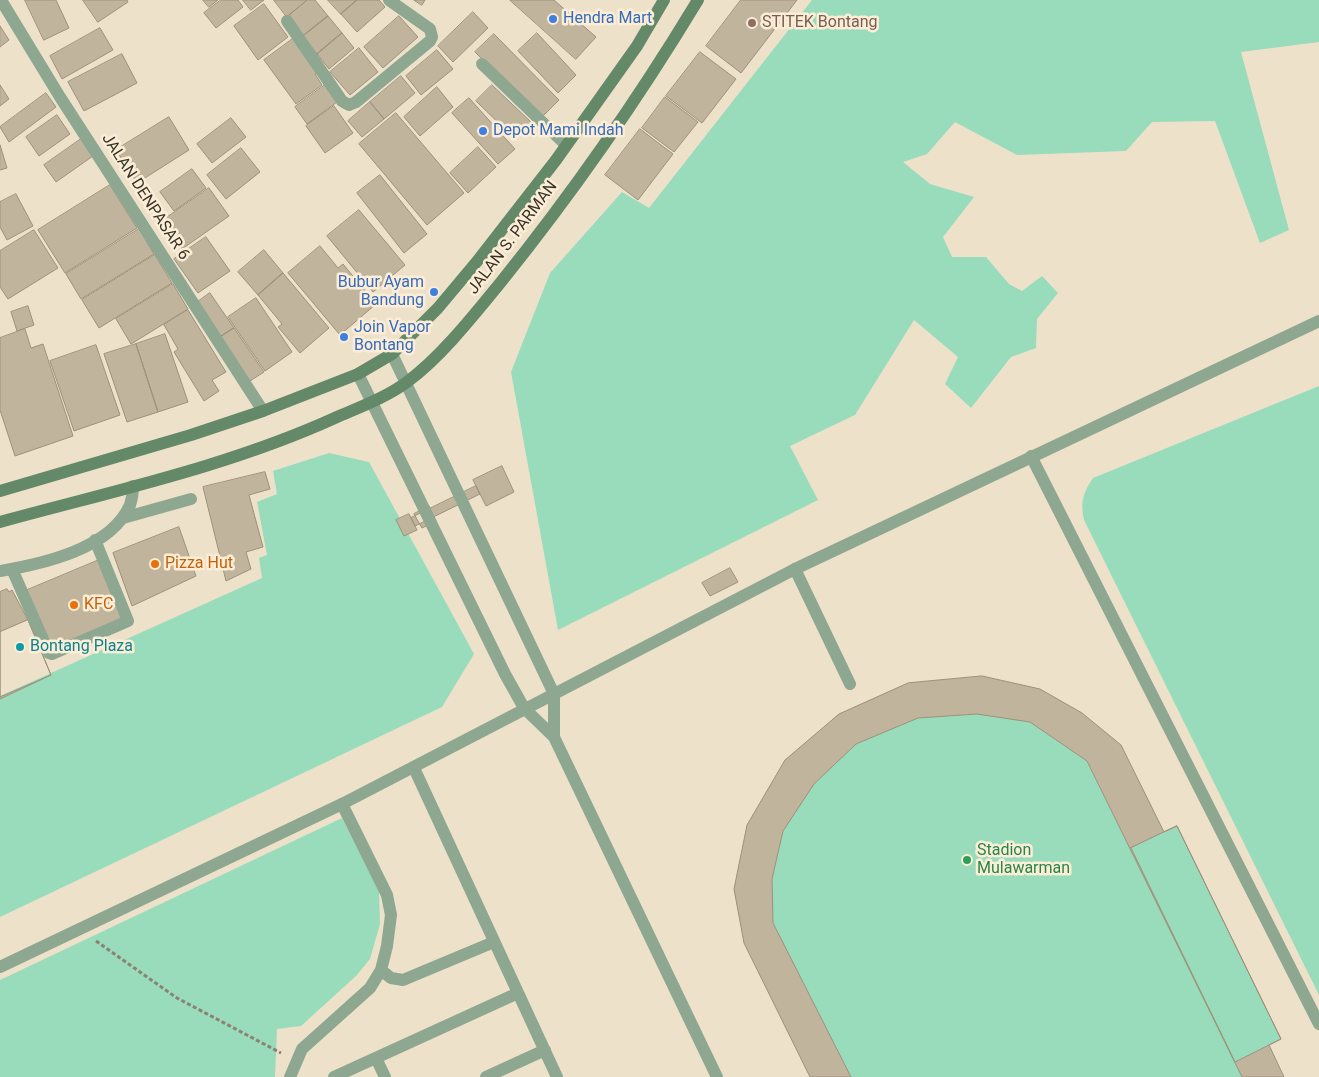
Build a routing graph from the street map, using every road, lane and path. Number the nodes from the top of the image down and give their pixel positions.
1 (1, 0) edge
2 (389, 0) edge
3 (664, 0) edge
4 (698, 0) edge
5 (287, 21) dead end
6 (482, 64) dead end
7 (566, 145) junction
8 (1319, 321) edge
9 (392, 354) junction
10 (358, 374) junction
11 (407, 382) junction
12 (372, 402) junction
13 (263, 411) junction
14 (1030, 456) junction
15 (133, 486) junction
16 (0, 491) edge
17 (191, 499) dead end
18 (123, 518) junction
19 (0, 522) edge
20 (95, 540) junction
21 (795, 569) junction
22 (6, 570) edge
23 (850, 684) dead end
24 (554, 694) junction
25 (524, 708) junction
26 (554, 736) junction
27 (414, 768) junction
28 (342, 804) junction
29 (80, 928) junction
30 (494, 942) junction
31 (0, 967) edge
32 (381, 970) junction
33 (518, 993) junction
34 (1319, 1024) edge
35 (545, 1050) junction
36 (376, 1058) junction
37 (297, 1060) junction
38 (290, 1077) edge
39 (334, 1077) edge
40 (385, 1077) edge
41 (486, 1077) edge
42 (557, 1077) edge
43 (717, 1077) edge

1 - 13 street, JALAN DENPASAR 6
2 - 5 street
3 - 7 main road, JALAN S. PARMAN
4 - 11 main road, JALAN S. PARMAN
6 - 7 street
7 - 9 main road, JALAN S. PARMAN
8 - 14 street
9 - 10 main road, JALAN S. PARMAN
9 - 11 street
10 - 12 street
10 - 13 main road, JALAN S. PARMAN
11 - 12 main road, JALAN S. PARMAN
11 - 24 street
12 - 15 main road, JALAN S. PARMAN
12 - 25 street
13 - 16 main road, JALAN S. PARMAN
14 - 21 street
14 - 34 street
15 - 18 street
15 - 19 main road, JALAN S. PARMAN
17 - 18 street
18 - 20 street
20 - 22 street
20 - 22 street
21 - 23 street
21 - 24 street
24 - 25 street
24 - 26 street
25 - 26 street
25 - 27 street
26 - 43 street
27 - 28 street
27 - 30 street
28 - 29 street
28 - 32 street
29 - 31 street
29 - 37 path
30 - 32 street
30 - 33 street
32 - 37 street
33 - 35 street
33 - 36 street
35 - 41 street
35 - 42 street
36 - 39 street
36 - 40 street
37 - 38 street

